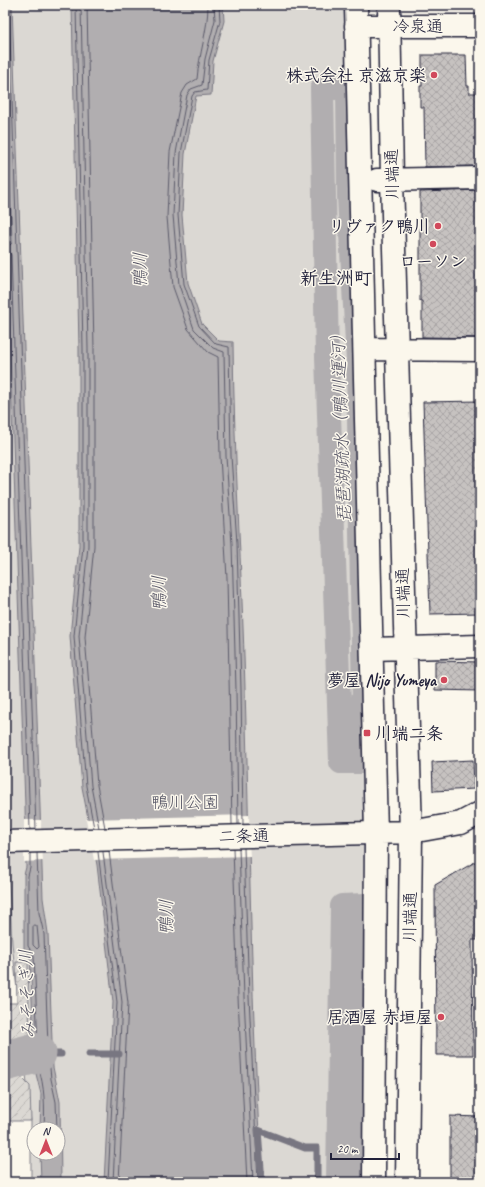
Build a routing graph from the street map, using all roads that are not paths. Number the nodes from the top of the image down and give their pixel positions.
1 (356, 5) edge
2 (389, 5) edge
3 (356, 26) junction
4 (389, 26) junction
5 (480, 26) edge
6 (480, 178) edge
7 (361, 180) junction
8 (392, 180) junction
9 (365, 349) junction
10 (397, 349) junction
11 (480, 350) edge
12 (480, 646) edge
13 (404, 648) junction
14 (372, 649) junction
15 (480, 813) edge
16 (411, 832) junction
17 (376, 833) junction
18 (14, 841) edge
19 (374, 1182) edge
20 (407, 1182) edge

1 - 3 street, 川端通
2 - 4 street, 川端通
3 - 4 street, 冷泉通
3 - 7 street, 川端通
4 - 5 street, 冷泉通
4 - 8 street, 川端通
6 - 8 street
7 - 8 street
7 - 9 street, 川端通
8 - 10 street, 川端通
9 - 10 street
9 - 14 street, 川端通
10 - 11 street
10 - 13 street, 川端通
12 - 13 street
13 - 14 street
13 - 16 street, 川端通
14 - 17 street, 川端通
15 - 16 street, 二条通
16 - 17 street, 二条通
16 - 20 street, 川端通
17 - 18 street, 二条通
17 - 19 street, 川端通

